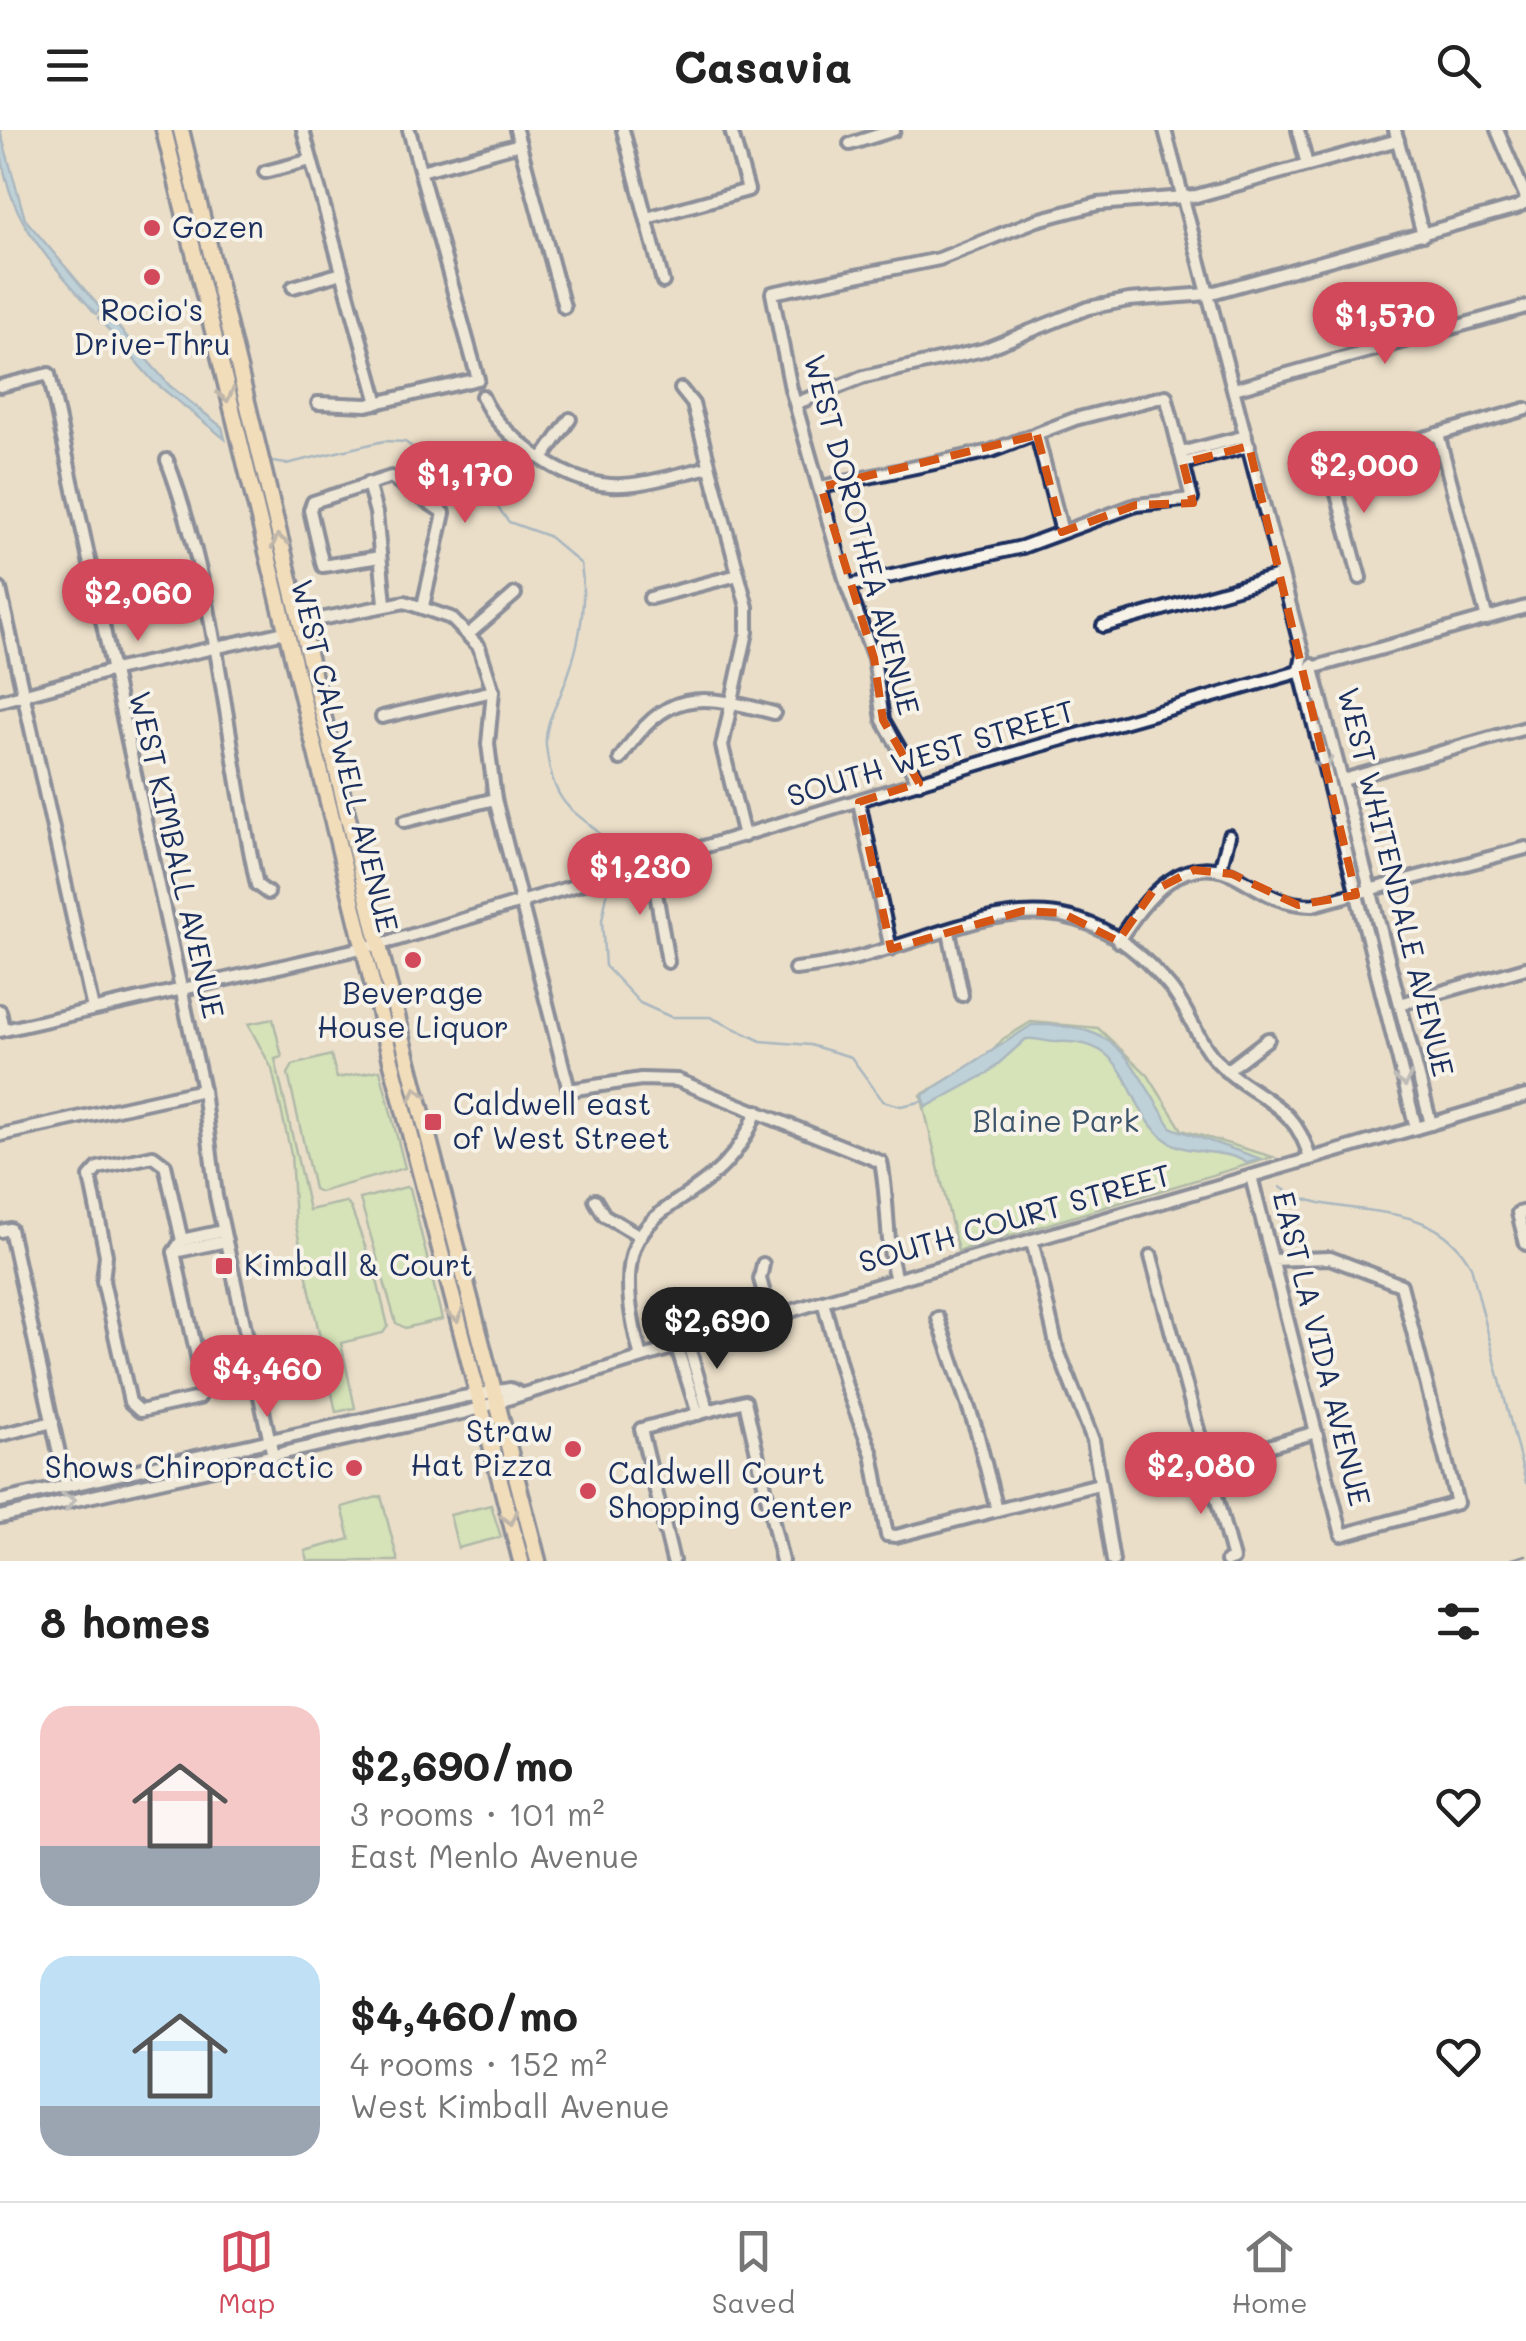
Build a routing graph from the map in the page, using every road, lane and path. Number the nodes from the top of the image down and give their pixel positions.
1 (164, 130) edge
2 (181, 130) edge
3 (303, 130) edge
4 (410, 130) edge
5 (516, 130) edge
6 (622, 130) edge
7 (732, 130) edge
8 (894, 130) edge
9 (1165, 130) edge
10 (1298, 130) edge
11 (1497, 130) edge
12 (1397, 135) edge
13 (520, 144) junction
14 (850, 144) dead end
15 (311, 160) junction
16 (1306, 164) junction
17 (421, 171) junction
18 (265, 172) dead end
19 (177, 186) junction
20 (1183, 198) junction
21 (1526, 202) edge
22 (646, 218) junction
23 (1422, 234) junction
24 (342, 273) junction
25 (216, 276) junction
26 (663, 282) dead end
27 (292, 287) dead end
28 (1208, 294) junction
29 (564, 307) dead end
30 (1526, 307) edge
31 (0, 386) edge
32 (681, 389) dead end
33 (1234, 389) junction
34 (482, 396) dead end
35 (318, 403) dead end
36 (378, 403) junction
37 (797, 403) junction
38 (1526, 409) edge
39 (570, 419) dead end
40 (1438, 434) junction
41 (1037, 435) junction
42 (1247, 441) junction
43 (1182, 458) junction
44 (542, 459) junction
45 (167, 460) dead end
46 (709, 467) junction
47 (368, 484) junction
48 (821, 487) junction
49 (1062, 532) junction
50 (380, 556) junction
51 (738, 575) junction
52 (1282, 575) junction
53 (1360, 578) dead end
54 (847, 586) junction
55 (0, 590) edge
56 (514, 594) dead end
57 (650, 598) dead end
58 (386, 603) junction
59 (423, 606) junction
60 (1526, 607) edge
61 (1487, 619) junction
62 (300, 624) junction
63 (1103, 626) dead end
64 (285, 632) junction
65 (470, 633) junction
66 (213, 648) junction
67 (1304, 657) junction
68 (1314, 667) junction
69 (1300, 670) junction
70 (110, 671) junction
71 (494, 691) junction
72 (23, 696) junction
73 (0, 701) edge
74 (730, 701) junction
75 (774, 713) dead end
76 (323, 716) junction
77 (382, 717) dead end
78 (1526, 728) edge
79 (620, 759) dead end
80 (1343, 780) junction
81 (919, 782) junction
82 (495, 799) junction
83 (860, 802) junction
84 (405, 821) dead end
85 (744, 836) junction
86 (1229, 836) dead end
87 (1526, 848) edge
88 (651, 864) junction
89 (1220, 870) junction
90 (1371, 892) junction
91 (268, 894) dead end
92 (1356, 895) junction
93 (521, 902) junction
94 (949, 932) junction
95 (1118, 941) junction
96 (371, 947) junction
97 (891, 948) junction
98 (668, 962) dead end
99 (1526, 968) edge
100 (795, 969) dead end
101 (181, 990) junction
102 (962, 995) dead end
103 (1400, 1004) junction
104 (93, 1009) junction
105 (0, 1012) edge
106 (2, 1031) edge
107 (1268, 1039) dead end
108 (1226, 1071) junction
109 (203, 1090) junction
110 (1526, 1096) edge
111 (757, 1111) junction
112 (1431, 1124) junction
113 (1416, 1128) junction
114 (0, 1136) edge
115 (1310, 1159) junction
116 (420, 1170) junction
117 (1251, 1176) junction
118 (595, 1200) dead end
119 (1522, 1212) edge
120 (5, 1230) edge
121 (224, 1236) junction
122 (640, 1236) junction
123 (182, 1240) junction
124 (1032, 1240) junction
125 (1526, 1244) edge
126 (174, 1252) junction
127 (458, 1255) junction
128 (1151, 1256) dead end
129 (1272, 1260) junction
130 (763, 1264) dead end
131 (896, 1280) junction
132 (823, 1301) junction
133 (771, 1318) junction
134 (938, 1318) dead end
135 (683, 1345) junction
136 (641, 1357) junction
137 (486, 1399) junction
138 (703, 1412) junction
139 (53, 1422) junction
140 (1316, 1432) junction
141 (0, 1435) edge
142 (270, 1440) junction
143 (274, 1456) junction
144 (1208, 1464) junction
145 (1099, 1484) junction
146 (66, 1486) junction
147 (0, 1501) edge
148 (997, 1510) junction
149 (0, 1517) edge
150 (1230, 1560) edge
151 (521, 1561) edge
152 (538, 1561) edge
153 (673, 1561) edge
154 (782, 1561) edge
155 (1113, 1561) edge

1 - 19 main road, WEST CALDWELL AVENUE
2 - 25 main road, WEST CALDWELL AVENUE
3 - 15 street
4 - 17 street
5 - 13 street
6 - 22 street
7 - 22 street
8 - 14 street
9 - 20 street, WEST WHITENDALE AVENUE
10 - 16 street
11 - 21 street
12 - 16 street
12 - 23 street
13 - 17 street
13 - 29 street
15 - 18 street
15 - 24 street
16 - 20 street
17 - 36 street
19 - 25 main road
19 -> 64 main road, WEST CALDWELL AVENUE
20 - 28 street, WEST WHITENDALE AVENUE
20 - 37 street, WEST DOROTHEA AVENUE
21 - 23 street
22 - 26 street
23 - 28 street
24 - 27 street
24 - 36 street
62 -> 25 main road, WEST CALDWELL AVENUE
28 - 33 street, WEST WHITENDALE AVENUE
28 - 37 street
30 - 33 street
31 - 70 street, WEST KIMBALL AVENUE
32 - 46 street
33 - 42 street, WEST WHITENDALE AVENUE
34 - 44 street
35 - 36 street
37 - 48 street, WEST DOROTHEA AVENUE
38 - 40 street
39 - 44 street
40 - 53 street
40 - 61 street
41 - 43 street
41 - 48 street
41 - 49 street
42 - 43 street
42 - 52 street, WEST WHITENDALE AVENUE
43 - 49 street
44 - 46 street
45 - 66 street
46 - 51 street
47 - 50 street
47 - 50 street
47 - 59 street
48 - 54 street, WEST DOROTHEA AVENUE
49 - 54 street
50 - 58 street
51 - 57 street
51 - 74 street
52 - 63 street
52 - 67 street, WEST WHITENDALE AVENUE
54 - 81 street, WEST DOROTHEA AVENUE
55 - 72 street
56 - 65 street
58 - 59 street
58 - 62 street
59 - 65 street
60 - 61 street, SOUTH WEST STREET
61 - 68 street, SOUTH WEST STREET
62 - 76 main road, WEST CALDWELL AVENUE
64 - 66 street
64 - 76 main road
64 - 96 main road, WEST CALDWELL AVENUE
65 - 71 street
66 - 70 street
66 - 91 street
67 - 68 street, WEST WHITENDALE AVENUE
67 - 69 street, WEST WHITENDALE AVENUE
68 - 69 street, SOUTH WEST STREET
68 - 80 street, WEST WHITENDALE AVENUE
69 - 81 street, SOUTH WEST STREET
69 -> 92 street, WEST WHITENDALE AVENUE
70 - 72 street
70 - 101 street, WEST KIMBALL AVENUE
71 - 77 street
71 - 82 street
72 - 73 street
72 - 104 street
74 - 75 street
74 - 79 street
74 - 85 street
76 - 96 main road, WEST CALDWELL AVENUE
78 - 80 street
80 - 90 street, WEST WHITENDALE AVENUE
81 - 83 street, SOUTH WEST STREET
82 - 84 street
82 - 93 street
83 - 85 street, SOUTH WEST STREET
83 - 97 street
85 - 88 street, SOUTH WEST STREET
86 - 89 street
87 - 90 street
88 - 93 street, SOUTH WEST STREET
88 - 98 street
89 - 92 street
89 - 95 street
90 - 92 street
90 - 103 street, WEST WHITENDALE AVENUE
92 -> 113 street, WEST WHITENDALE AVENUE
93 - 96 street, SOUTH WEST STREET
93 - 111 street
94 - 95 street
94 - 97 street
94 - 102 street
95 - 108 street
96 - 101 street, SOUTH WEST STREET
96 - 116 main road, WEST CALDWELL AVENUE
127 -> 96 main road, WEST CALDWELL AVENUE
97 - 100 street
99 - 103 street
101 - 104 street, SOUTH WEST STREET
101 - 109 street, WEST KIMBALL AVENUE
103 - 112 street, WEST WHITENDALE AVENUE
104 - 106 street, SOUTH WEST STREET
105 - 106 street
107 - 108 street
108 - 115 street
109 - 114 street
109 - 121 street, WEST KIMBALL AVENUE
110 - 112 street, SOUTH COURT STREET
111 - 122 street
111 - 131 street
112 - 113 street, SOUTH COURT STREET
113 - 115 street, SOUTH COURT STREET
115 - 117 street, SOUTH COURT STREET
116 - 127 main road
116 -> 137 main road, WEST CALDWELL AVENUE
117 - 124 street, SOUTH COURT STREET
117 - 129 street, EAST LA VIDA AVENUE
118 - 122 street
119 - 125 street
120 - 139 street
121 - 123 street
121 - 126 street
121 - 142 street, WEST KIMBALL AVENUE
122 - 136 street
123 - 126 street
123 - 126 street
124 - 131 street, SOUTH COURT STREET
124 - 145 street
127 - 137 main road, WEST CALDWELL AVENUE
128 - 144 street
129 - 140 street, EAST LA VIDA AVENUE
129 - 140 street, EAST LA VIDA AVENUE
130 - 133 street
131 - 132 street, SOUTH COURT STREET
132 - 133 street, SOUTH COURT STREET
132 - 148 street
133 - 135 street, SOUTH COURT STREET
134 - 148 street
135 - 136 street, SOUTH COURT STREET
135 - 138 street
136 - 137 street, SOUTH COURT STREET
137 - 142 street, SOUTH COURT STREET
137 - 143 street, SOUTH COURT STREET
137 -> 151 main road
137 - 152 main road
138 - 153 street
138 - 154 street
139 - 141 street
139 - 146 street
140 - 144 street
142 - 143 street, WEST KIMBALL AVENUE
142 - 146 street, SOUTH COURT STREET
149 -> 143 street, SOUTH COURT STREET
144 - 150 street
145 - 148 street
145 - 155 street
146 - 147 street, SOUTH COURT STREET

